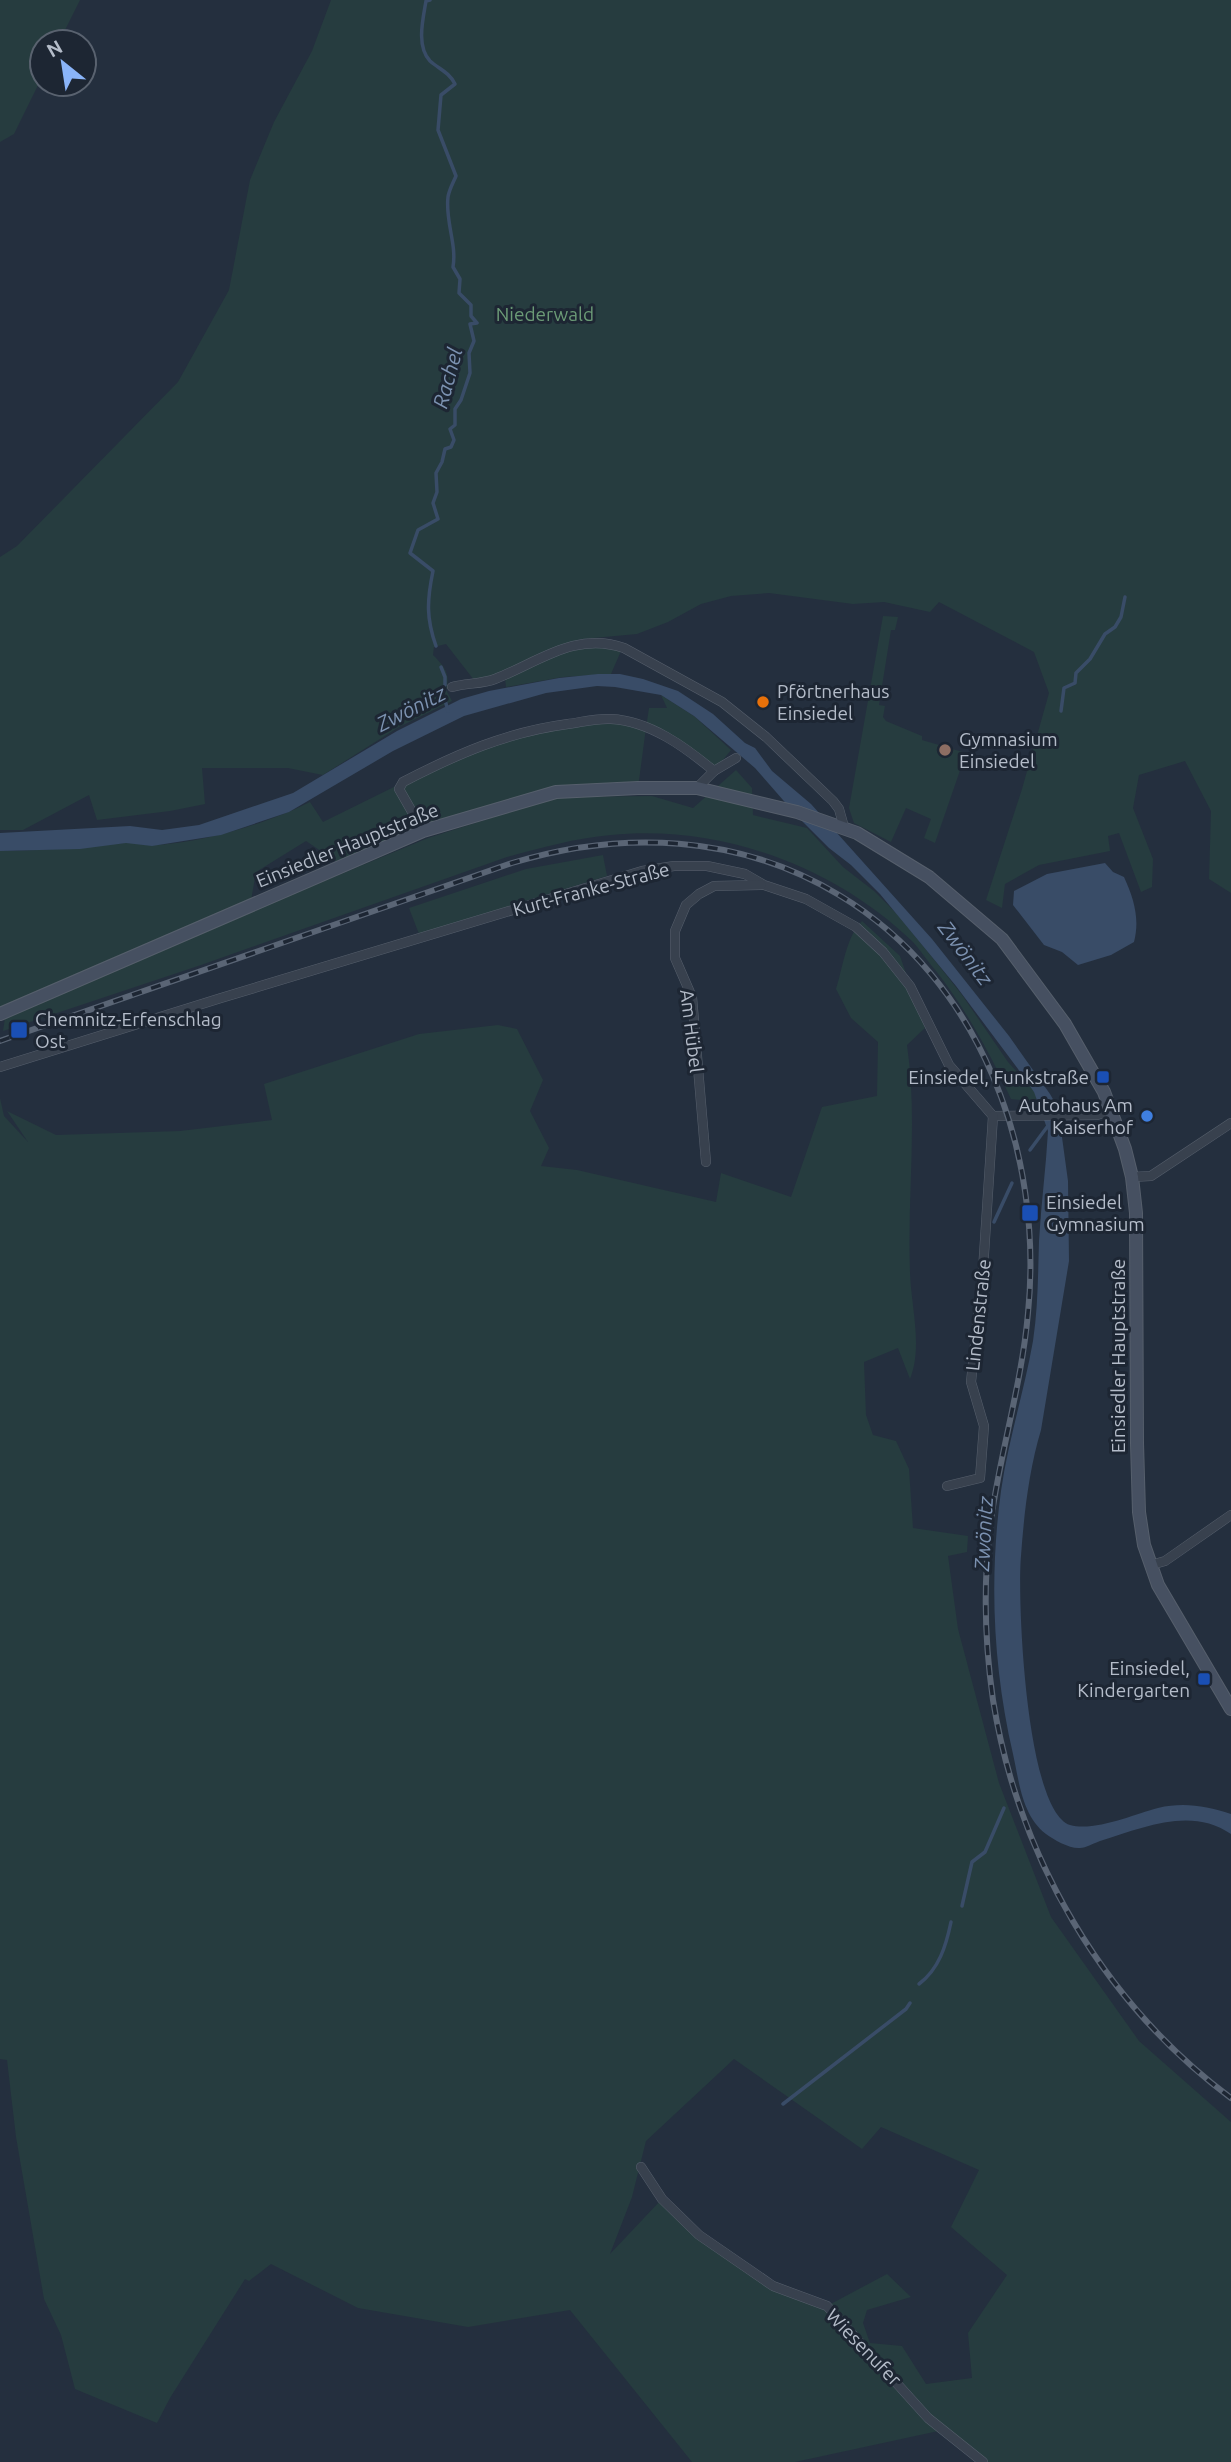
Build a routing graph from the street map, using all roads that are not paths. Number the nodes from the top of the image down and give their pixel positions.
1 (452, 687) dead end
2 (736, 758) dead end
3 (714, 771) junction
4 (697, 788) junction
5 (844, 827) junction
6 (424, 831) junction
7 (764, 885) junction
8 (0, 1014) edge
9 (0, 1067) edge
10 (1112, 1110) junction
11 (993, 1116) junction
12 (1231, 1123) edge
13 (706, 1162) dead end
14 (1132, 1177) junction
15 (947, 1486) dead end
16 (1231, 1515) edge
17 (1151, 1566) junction
18 (1230, 1705) edge
19 (641, 2167) dead end
20 (983, 2462) edge

1 - 5 street
2 - 3 street
3 - 4 street
3 - 6 street
4 - 5 main road, Einsiedler Hauptstraße
4 - 6 main road, Einsiedler Hauptstraße
5 - 10 main road, Einsiedler Hauptstraße
6 - 8 main road, Einsiedler Hauptstraße
7 - 9 street, Kurt-Franke-Straße
7 - 11 street, Kurt-Franke-Straße
7 - 13 street, Am Hübel
10 - 11 street
10 - 14 main road, Einsiedler Hauptstraße
11 - 15 street, Lindenstraße
12 - 14 street
14 - 17 main road, Einsiedler Hauptstraße
16 - 17 street
17 - 18 main road, Einsiedler Hauptstraße
19 - 20 street, Wiesenufer

